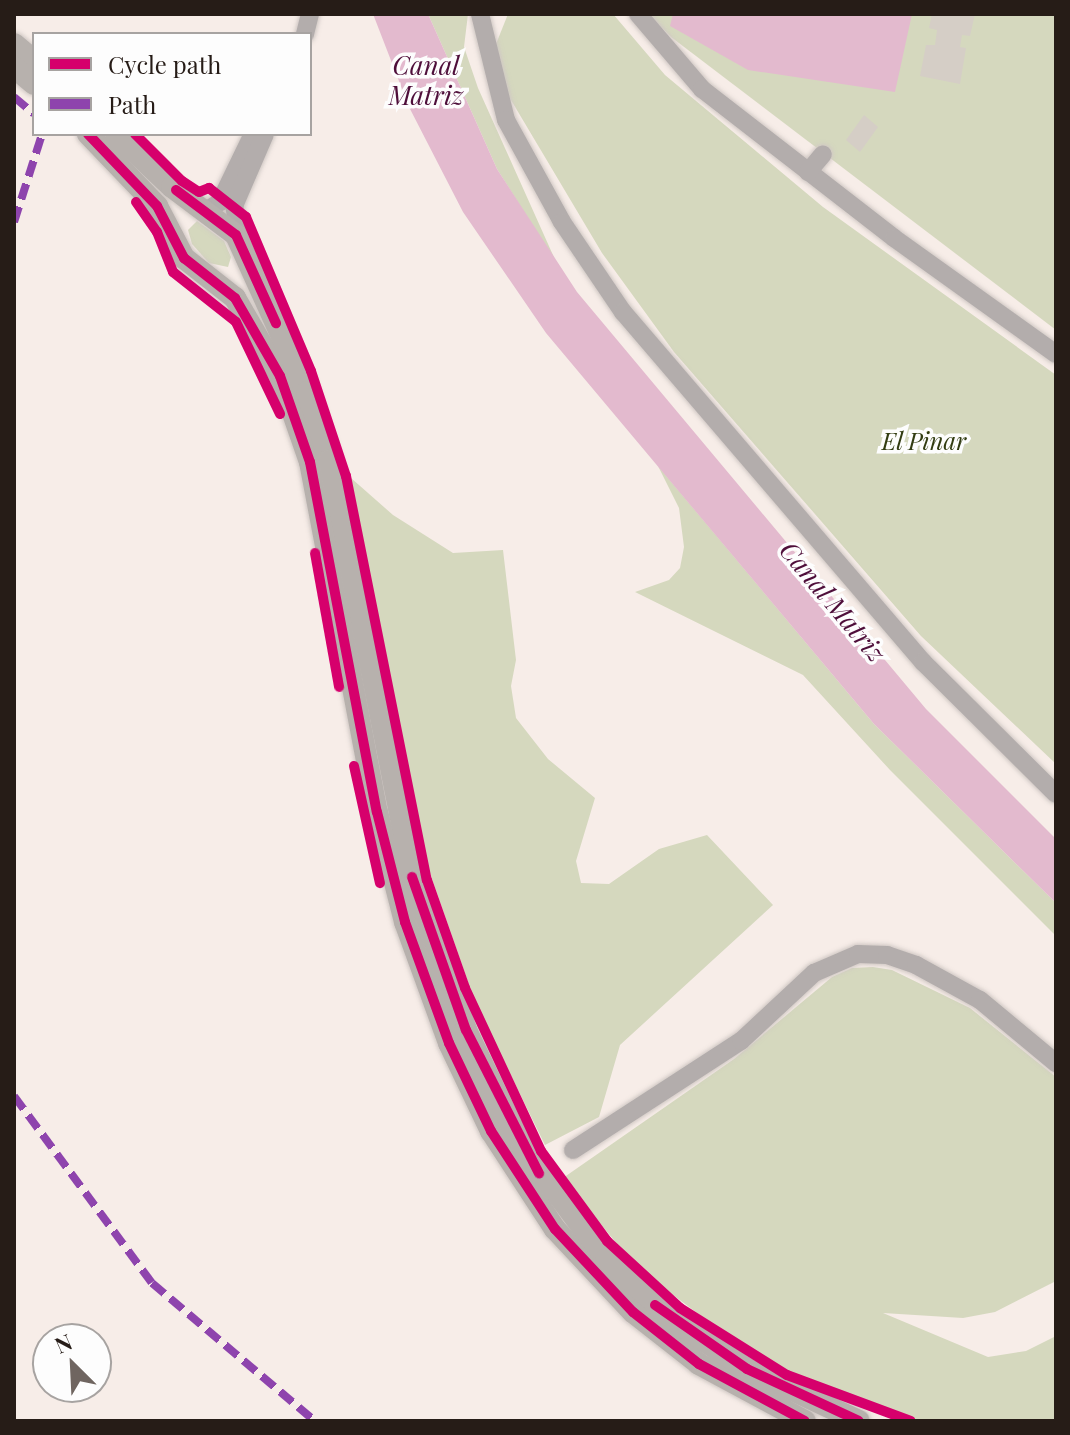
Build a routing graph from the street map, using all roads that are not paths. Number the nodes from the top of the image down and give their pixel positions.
1 (480, 14) edge
2 (638, 14) edge
3 (14, 44) edge
4 (32, 59) edge
5 (14, 67) edge
6 (32, 82) edge
7 (90, 136) edge
8 (118, 136) edge
9 (252, 136) edge
10 (264, 136) edge
11 (823, 154) dead end
12 (808, 172) junction
13 (205, 210) junction
14 (178, 247) junction
15 (243, 250) junction
16 (212, 276) junction
17 (1056, 354) edge
18 (1056, 794) edge
19 (1056, 1063) edge
20 (573, 1150) dead end
21 (805, 1421) edge
22 (859, 1421) edge

1 - 18 street
2 - 12 street
3 - 4 main road
5 - 6 main road
7 - 14 main road
8 - 13 main road
9 - 13 street
10 - 15 street
11 - 12 street
12 - 17 street
13 - 14 main road
13 - 15 main road
14 - 16 main road
15 - 16 main road
15 - 22 main road
16 - 21 main road
19 - 20 street

